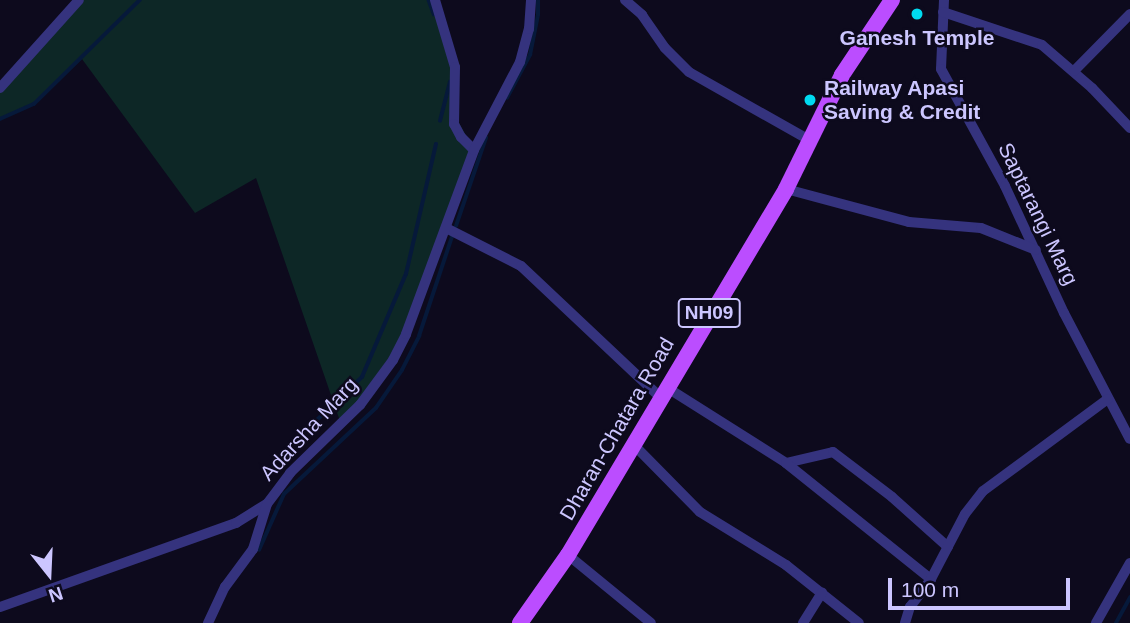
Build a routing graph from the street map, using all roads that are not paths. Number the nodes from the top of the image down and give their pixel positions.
1 (79, 0) edge
2 (436, 0) edge
3 (531, 0) edge
4 (892, 0) edge
5 (944, 0) edge
6 (630, 1) edge
7 (943, 12) junction
8 (1130, 14) edge
9 (1074, 71) junction
10 (0, 88) edge
11 (1130, 128) edge
12 (809, 141) junction
13 (474, 150) junction
14 (786, 189) junction
15 (446, 228) junction
16 (1036, 250) junction
17 (663, 392) junction
18 (1108, 399) junction
19 (1130, 439) edge
20 (633, 444) junction
21 (786, 463) junction
22 (267, 504) junction
23 (948, 547) junction
24 (568, 555) junction
25 (1130, 563) edge
26 (931, 579) junction
27 (822, 592) junction
28 (0, 607) edge
29 (208, 623) edge
30 (520, 623) edge
31 (651, 623) edge
32 (803, 623) edge
33 (859, 623) edge
34 (905, 623) edge
35 (1096, 623) edge

1 - 10 street
2 - 13 street
3 - 13 street, Adarsha Marg
4 - 12 main road, Dharan-Chatara Road / NH09
5 - 7 street, Saptarangi Marg
6 - 12 street
7 - 9 street
7 - 16 street, Saptarangi Marg
8 - 9 street
9 - 11 street
12 - 14 main road, Dharan-Chatara Road / NH09
13 - 15 street, Adarsha Marg
14 - 16 street
14 - 17 main road, Dharan-Chatara Road / NH09
15 - 17 street
15 - 22 street, Adarsha Marg
16 - 18 street, Saptarangi Marg
17 - 20 main road, Dharan-Chatara Road / NH09
17 - 21 street
18 - 19 street, Saptarangi Marg
18 - 23 street
20 - 24 main road, Dharan-Chatara Road / NH09
20 - 27 street
21 - 23 street
21 - 26 street
22 - 28 street, Adarsha Marg
22 - 29 street
23 - 26 street
24 - 30 main road, Dharan-Chatara Road / NH09
24 - 31 street
25 - 35 street
26 - 34 street
27 - 32 street
27 - 33 street

